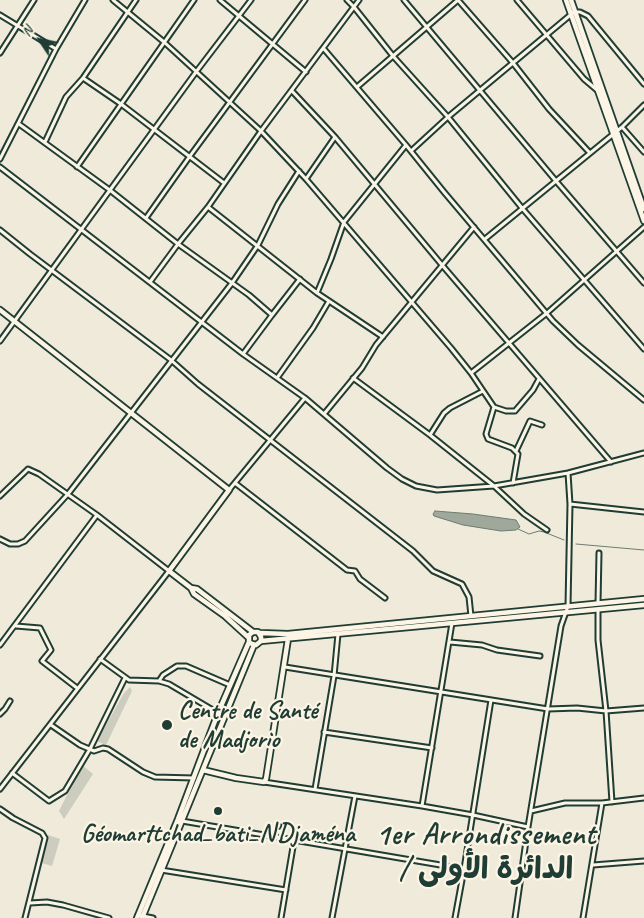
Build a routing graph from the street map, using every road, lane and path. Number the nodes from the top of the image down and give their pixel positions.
1 (34, 0) edge
2 (85, 0) edge
3 (113, 0) edge
4 (136, 0) edge
5 (194, 0) edge
6 (220, 0) edge
7 (251, 0) edge
8 (305, 0) edge
9 (347, 0) edge
10 (359, 0) edge
11 (404, 0) edge
12 (458, 0) edge
13 (516, 0) edge
14 (566, 0) edge
15 (571, 0) edge
16 (354, 7) junction
17 (128, 13) junction
18 (572, 13) junction
19 (0, 14) edge
20 (239, 16) junction
21 (17, 25) junction
22 (426, 28) junction
23 (545, 35) junction
24 (164, 42) junction
25 (272, 44) junction
26 (56, 49) junction
27 (324, 49) junction
28 (0, 53) edge
29 (392, 56) junction
30 (513, 63) junction
31 (196, 72) junction
32 (306, 72) junction
33 (84, 78) junction
34 (644, 84) edge
35 (357, 87) junction
36 (597, 90) junction
37 (292, 91) junction
38 (481, 91) junction
39 (229, 103) junction
40 (121, 104) junction
41 (644, 105) edge
42 (448, 117) junction
43 (19, 124) junction
44 (622, 127) junction
45 (154, 130) junction
46 (262, 131) junction
47 (614, 132) junction
48 (335, 137) junction
49 (45, 142) junction
50 (406, 145) junction
51 (411, 151) junction
52 (589, 152) junction
53 (644, 152) edge
54 (190, 156) junction
55 (0, 159) edge
56 (0, 167) edge
57 (78, 167) junction
58 (299, 171) junction
59 (306, 179) junction
60 (556, 182) junction
61 (224, 183) junction
62 (373, 184) junction
63 (111, 191) junction
64 (208, 207) junction
65 (522, 208) junction
66 (644, 209) edge
67 (146, 218) junction
68 (644, 221) edge
69 (344, 222) junction
70 (474, 227) junction
71 (644, 227) edge
72 (82, 229) junction
73 (0, 230) edge
74 (485, 239) junction
75 (178, 244) junction
76 (258, 245) junction
77 (617, 251) junction
78 (442, 265) junction
79 (52, 270) junction
80 (300, 279) junction
81 (585, 279) junction
82 (150, 282) junction
83 (232, 283) junction
84 (644, 283) edge
85 (317, 293) junction
86 (329, 301) junction
87 (411, 303) junction
88 (0, 310) edge
89 (547, 313) junction
90 (272, 315) junction
91 (14, 321) junction
92 (202, 322) junction
93 (383, 337) junction
94 (0, 341) edge
95 (508, 343) junction
96 (644, 348) edge
97 (243, 354) junction
98 (171, 360) junction
99 (471, 374) junction
100 (277, 378) junction
101 (354, 378) junction
102 (539, 379) junction
103 (483, 391) junction
104 (305, 398) junction
105 (644, 400) edge
106 (494, 407) junction
107 (132, 413) junction
108 (324, 414) junction
109 (542, 425) dead end
110 (430, 435) junction
111 (271, 440) junction
112 (516, 451) junction
113 (644, 453) edge
114 (611, 462) junction
115 (568, 473) junction
116 (235, 483) junction
117 (512, 484) junction
118 (494, 486) junction
119 (229, 490) junction
120 (68, 494) junction
121 (0, 496) edge
122 (570, 504) junction
123 (644, 512) edge
124 (97, 514) junction
125 (547, 530) dead end
126 (0, 540) edge
127 (599, 553) dead end
128 (169, 571) junction
129 (191, 588) junction
130 (385, 598) dead end
131 (644, 599) edge
132 (598, 603) junction
133 (644, 605) edge
134 (568, 606) junction
135 (598, 611) junction
136 (566, 612) junction
137 (471, 616) junction
138 (452, 622) junction
139 (15, 626) junction
140 (338, 631) junction
141 (253, 632) junction
142 (259, 633) junction
143 (288, 639) junction
144 (249, 640) junction
145 (261, 641) junction
146 (450, 642) junction
147 (0, 645) edge
148 (254, 645) junction
149 (540, 656) dead end
150 (100, 658) junction
151 (285, 667) junction
152 (334, 676) junction
153 (124, 678) junction
154 (159, 681) junction
155 (230, 686) junction
156 (77, 688) junction
157 (440, 692) junction
158 (10, 700) dead end
159 (491, 700) junction
160 (644, 708) edge
161 (548, 709) junction
162 (606, 711) junction
163 (218, 713) junction
164 (0, 714) edge
165 (51, 725) junction
166 (324, 732) junction
167 (432, 748) junction
168 (90, 749) junction
169 (202, 770) junction
170 (12, 773) junction
171 (194, 778) junction
172 (264, 782) junction
173 (0, 789) edge
174 (314, 789) junction
175 (355, 796) junction
176 (644, 798) edge
177 (612, 802) junction
178 (602, 803) junction
179 (422, 806) junction
180 (0, 809) edge
181 (531, 811) junction
182 (473, 815) junction
183 (182, 821) junction
184 (528, 827) junction
185 (294, 841) junction
186 (344, 849) junction
187 (644, 861) edge
188 (593, 865) junction
189 (464, 869) junction
190 (162, 870) junction
191 (286, 890) junction
192 (30, 903) junction
193 (140, 917) edge
194 (25, 918) edge
195 (109, 918) edge
196 (153, 918) edge
197 (281, 918) edge
198 (332, 918) edge
199 (455, 918) edge
200 (515, 918) edge
201 (583, 918) edge

1 - 21 street
2 - 26 street
3 - 17 street
4 - 17 street
5 - 24 street
6 - 20 street
7 - 20 street
8 - 25 street
9 - 16 street
10 - 16 street
11 - 22 street
12 - 22 street
12 - 30 street
13 - 23 street
14 - 18 street
15 - 18 street
16 - 27 street
16 - 29 street
17 - 24 street
17 - 33 street
18 - 23 street
18 - 34 street
18 - 36 street
18 - 47 street
19 - 21 street
20 - 25 street
20 - 31 street
21 - 26 street
21 - 28 street
22 - 29 street
22 - 38 street
23 - 30 street
23 - 36 street
24 - 31 street
24 - 40 street
25 - 32 street
25 - 39 street
26 - 43 street
27 - 32 street
27 - 35 street
29 - 35 street
29 - 42 street
30 - 38 street
30 - 52 street
31 - 39 street
31 - 45 street
32 - 37 street
33 - 40 street
33 - 49 street
35 - 50 street
36 - 47 street
37 - 46 street
37 - 48 street
38 - 42 street
38 - 60 street
39 - 46 street
39 - 54 street
40 - 45 street
40 - 57 street
41 - 44 street
42 - 51 street
42 - 65 street
43 - 49 street
43 - 55 street
44 - 47 street
44 - 53 street
45 - 54 street
45 - 63 street
46 - 58 street
46 - 61 street
47 - 52 street
47 - 66 street
47 - 68 street
48 - 59 street
48 - 62 street
49 - 57 street
50 - 51 street
50 - 62 street
51 - 70 street
52 - 60 street
54 - 61 street
54 - 67 street
56 - 72 street
57 - 63 street
58 - 59 street
58 - 76 street
59 - 69 street
60 - 65 street
60 - 77 street
61 - 64 street
62 - 69 street
62 - 78 street
63 - 67 street
63 - 72 street
64 - 75 street
64 - 76 street
65 - 74 street
65 - 81 street
67 - 75 street
69 - 85 street
69 - 87 street
70 - 74 street
70 - 78 street
71 - 77 street
72 - 79 street
72 - 82 street
73 - 79 street
74 - 89 street
75 - 82 street
75 - 83 street
76 - 80 street
76 - 83 street
77 - 81 street
77 - 84 street
78 - 87 street
78 - 95 street
79 - 91 street
79 - 98 street
80 - 85 street
80 - 90 street
81 - 89 street
81 - 96 street
82 - 92 street
83 - 90 street
83 - 92 street
85 - 86 street
86 - 93 street
86 - 100 street
87 - 93 street
87 - 99 street
88 - 91 street
89 - 95 street
89 - 105 street
90 - 97 street
91 - 94 street
91 - 107 street
92 - 97 street
92 - 98 street
93 - 101 street
95 - 99 street
95 - 102 street
97 - 100 street
98 - 107 street
98 - 111 street
99 - 103 street
100 - 104 street
101 - 108 street
101 - 110 street
102 - 106 street
102 - 114 street
103 - 106 street
103 - 110 street
104 - 108 street
104 - 111 street
106 - 112 street
107 - 119 street
107 - 120 street
108 - 118 street
109 - 112 street
110 - 118 street
111 - 116 street
111 - 137 street
112 - 117 street
113 - 114 street
114 - 115 street
115 - 117 street
115 - 122 street
116 - 119 street
116 - 130 street
117 - 118 street
118 - 125 street
119 - 128 street
120 - 121 street
120 - 124 street
120 - 126 street
122 - 123 street
122 - 134 street
124 - 128 street
124 - 139 street
127 - 132 street
128 - 129 street
128 - 150 street
129 - 141 street
129 - 144 street
131 - 132 street
132 - 134 street
133 - 135 street
134 - 136 street
134 - 137 street
135 - 136 street
135 - 162 street
136 - 138 street
136 - 161 street
137 - 140 street
138 - 140 street
138 - 146 street
139 - 147 street
139 - 156 street
140 - 142 street
140 - 143 street
140 - 152 street
141 - 142 street
141 - 144 street
142 - 145 street
143 - 145 street
143 - 151 street
144 - 148 street
144 - 155 street
145 - 148 street
146 - 149 street
146 - 157 street
148 - 169 street
150 - 153 street
150 - 156 street
151 - 152 street
151 - 172 street
152 - 157 street
152 - 166 street
153 - 154 street
153 - 168 street
154 - 155 street
154 - 163 street
155 - 163 street
156 - 165 street
157 - 159 street
157 - 167 street
158 - 164 street
159 - 161 street
159 - 182 street
160 - 162 street
161 - 162 street
161 - 181 street
162 - 177 street
163 - 171 street
165 - 168 street
165 - 170 street
166 - 167 street
166 - 174 street
167 - 179 street
168 - 170 street
168 - 171 street
169 - 172 street
169 - 183 street
170 - 173 street
171 - 193 street
172 - 174 street
174 - 175 street
175 - 179 street
175 - 186 street
176 - 177 street
177 - 178 street
178 - 181 street
178 - 188 street
179 - 182 street
180 - 192 street
181 - 184 street
182 - 184 street
182 - 189 street
183 - 185 street
183 - 190 street
184 - 200 street
185 - 186 street
185 - 191 street
186 - 189 street
186 - 198 street
187 - 188 street
188 - 201 street
189 - 199 street
190 - 191 street
190 - 193 street
191 - 197 street
192 - 194 street
192 - 195 street
193 - 196 street

